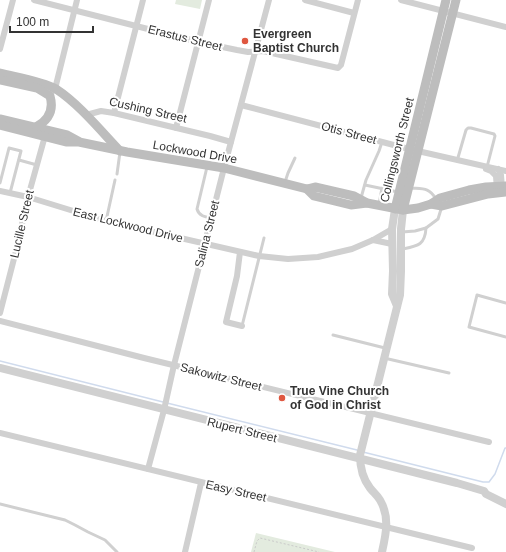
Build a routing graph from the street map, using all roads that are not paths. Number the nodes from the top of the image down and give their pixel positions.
1 (13, 0) edge
2 (34, 0) edge
3 (77, 0) edge
4 (143, 0) edge
5 (209, 0) edge
6 (269, 0) edge
7 (305, 0) edge
8 (358, 0) edge
9 (401, 0) edge
10 (446, 0) edge
11 (456, 0) edge
12 (74, 10) junction
13 (448, 12) junction
14 (354, 13) junction
15 (137, 26) junction
16 (506, 27) edge
17 (198, 41) junction
18 (0, 49) edge
19 (256, 51) junction
20 (0, 73) edge
21 (0, 80) edge
22 (52, 92) junction
23 (241, 105) junction
24 (114, 114) junction
25 (86, 116) junction
26 (0, 119) edge
27 (0, 125) edge
28 (36, 127) junction
29 (176, 128) junction
30 (45, 136) junction
31 (79, 142) junction
32 (231, 142) junction
33 (382, 142) junction
34 (413, 150) junction
35 (120, 151) junction
36 (296, 158) dead end
37 (19, 160) junction
38 (458, 161) junction
39 (37, 165) junction
40 (208, 165) junction
41 (484, 167) junction
42 (224, 168) junction
43 (498, 169) junction
44 (506, 172) edge
45 (117, 174) dead end
46 (115, 180) dead end
47 (0, 183) edge
48 (284, 183) junction
49 (365, 185) junction
50 (409, 187) junction
51 (382, 188) junction
52 (501, 189) edge
53 (0, 191) edge
54 (398, 192) junction
55 (10, 193) junction
56 (28, 197) junction
57 (364, 202) junction
58 (436, 203) junction
59 (379, 206) junction
60 (399, 209) junction
61 (211, 218) junction
62 (106, 221) junction
63 (426, 228) junction
64 (392, 229) junction
65 (401, 232) junction
66 (264, 238) dead end
67 (374, 240) junction
68 (205, 244) junction
69 (392, 244) junction
70 (401, 250) junction
71 (240, 252) junction
72 (259, 256) junction
73 (506, 303) edge
74 (397, 306) junction
75 (0, 313) edge
76 (0, 321) edge
77 (242, 326) joint
78 (333, 335) dead end
79 (506, 337) edge
80 (387, 348) junction
81 (384, 358) junction
82 (174, 365) junction
83 (0, 368) edge
84 (449, 373) dead end
85 (164, 408) junction
86 (371, 414) junction
87 (0, 433) edge
88 (489, 442) dead end
89 (361, 454) junction
90 (148, 469) junction
91 (201, 483) junction
92 (0, 504) edge
93 (506, 504) edge
94 (387, 527) junction
95 (472, 548) dead end
96 (117, 552) edge
97 (184, 552) edge
98 (382, 552) edge

1 - 18 street
2 - 12 street, Erastus Street
3 - 12 street
4 - 15 street
5 - 17 street
6 - 19 street, Salina Street
7 - 14 street
8 - 14 street
9 - 13 street
10 - 13 main road, Collingsworth Street
11 - 13 main road, Collingsworth Street
12 - 15 street, Erastus Street
12 - 22 street
13 - 16 street
13 - 34 main road, Collingsworth Street
14 - 19 street, Erastus Street
15 - 17 street, Erastus Street
15 - 24 street
17 - 19 street, Erastus Street
17 - 29 street
19 - 23 street, Salina Street
20 - 22 main road
21 - 22 main road
22 - 25 main road
22 - 28 main road
23 - 32 street, Salina Street
23 - 33 street, Otis Street
24 - 25 street, Cushing Street
24 - 29 street, Cushing Street
25 - 35 main road
26 - 28 main road, Lockwood Drive
27 - 30 main road, Lockwood Drive
28 - 31 main road, Lockwood Drive
29 - 32 street, Cushing Street
30 - 31 main road, Lockwood Drive
30 - 39 street, Lucille Street
31 - 35 main road, Lockwood Drive
32 - 42 street, Salina Street
33 - 34 street, Otis Street
33 - 49 lane
34 - 38 street, Otis Street
34 - 50 main road, Collingsworth Street
34 - 54 main road, Collingsworth Street
35 - 40 main road, Lockwood Drive
35 - 45 lane
36 - 48 lane
37 - 39 lane
37 - 47 lane
37 - 55 lane
38 - 41 street, Otis Street
38 - 41 lane
39 - 56 street, Lucille Street
40 - 42 main road, Lockwood Drive
40 - 61 lane
41 - 43 street, Otis Street
41 - 52 street, Otis Street
42 - 48 main road, Lockwood Drive
42 - 61 street, Salina Street
43 - 44 street, Otis Street
43 - 52 street
46 - 62 lane
48 - 57 main road, Lockwood Drive
49 - 51 lane
49 - 57 lane
50 - 58 lane
50 - 60 main road, Collingsworth Street
51 - 54 lane
51 - 59 lane
52 - 58 main road, Lockwood Drive
53 - 55 street, East Lockwood Drive
54 - 60 main road, Collingsworth Street
55 - 56 street, East Lockwood Drive
56 - 62 street, East Lockwood Drive
56 - 75 street, Lucille Street
57 - 59 main road, Lockwood Drive
58 - 60 main road, Lockwood Drive
58 - 63 lane
59 - 60 main road, Lockwood Drive
60 - 64 street, Collingsworth Street
60 - 65 street, Collingsworth Street
61 - 68 street, Salina Street
62 - 68 street, East Lockwood Drive
63 - 65 lane
63 - 70 lane
64 - 67 street, East Lockwood Drive
64 - 69 street, Collingsworth Street
65 - 70 street, Collingsworth Street
66 - 72 lane
67 - 69 street
67 - 72 street, East Lockwood Drive
68 - 71 street, East Lockwood Drive
68 - 82 street, Salina Street
69 - 74 street, Collingsworth Street
70 - 74 street, Collingsworth Street
71 - 72 street, East Lockwood Drive
71 - 77 street
72 - 77 lane
73 - 79 lane
74 - 80 street, Collingsworth Street
76 - 82 street, Sakowitz Street
78 - 80 lane
80 - 81 street, Collingsworth Street
81 - 84 lane
81 - 86 street, Collingsworth Street
82 - 85 street, Salina Street
82 - 86 street, Sakowitz Street
83 - 85 street, Rupert Street
85 - 89 street, Rupert Street
85 - 90 street, Salina Street
86 - 88 street, Sakowitz Street
86 - 89 street, Collingsworth Street
87 - 90 street, Easy Street
89 - 93 street, Rupert Street
89 - 94 street, Collingsworth Street
90 - 91 street, Easy Street
91 - 94 street, Easy Street
91 - 97 street
92 - 96 lane
94 - 95 street, Easy Street
94 - 98 street, Collingsworth Street

